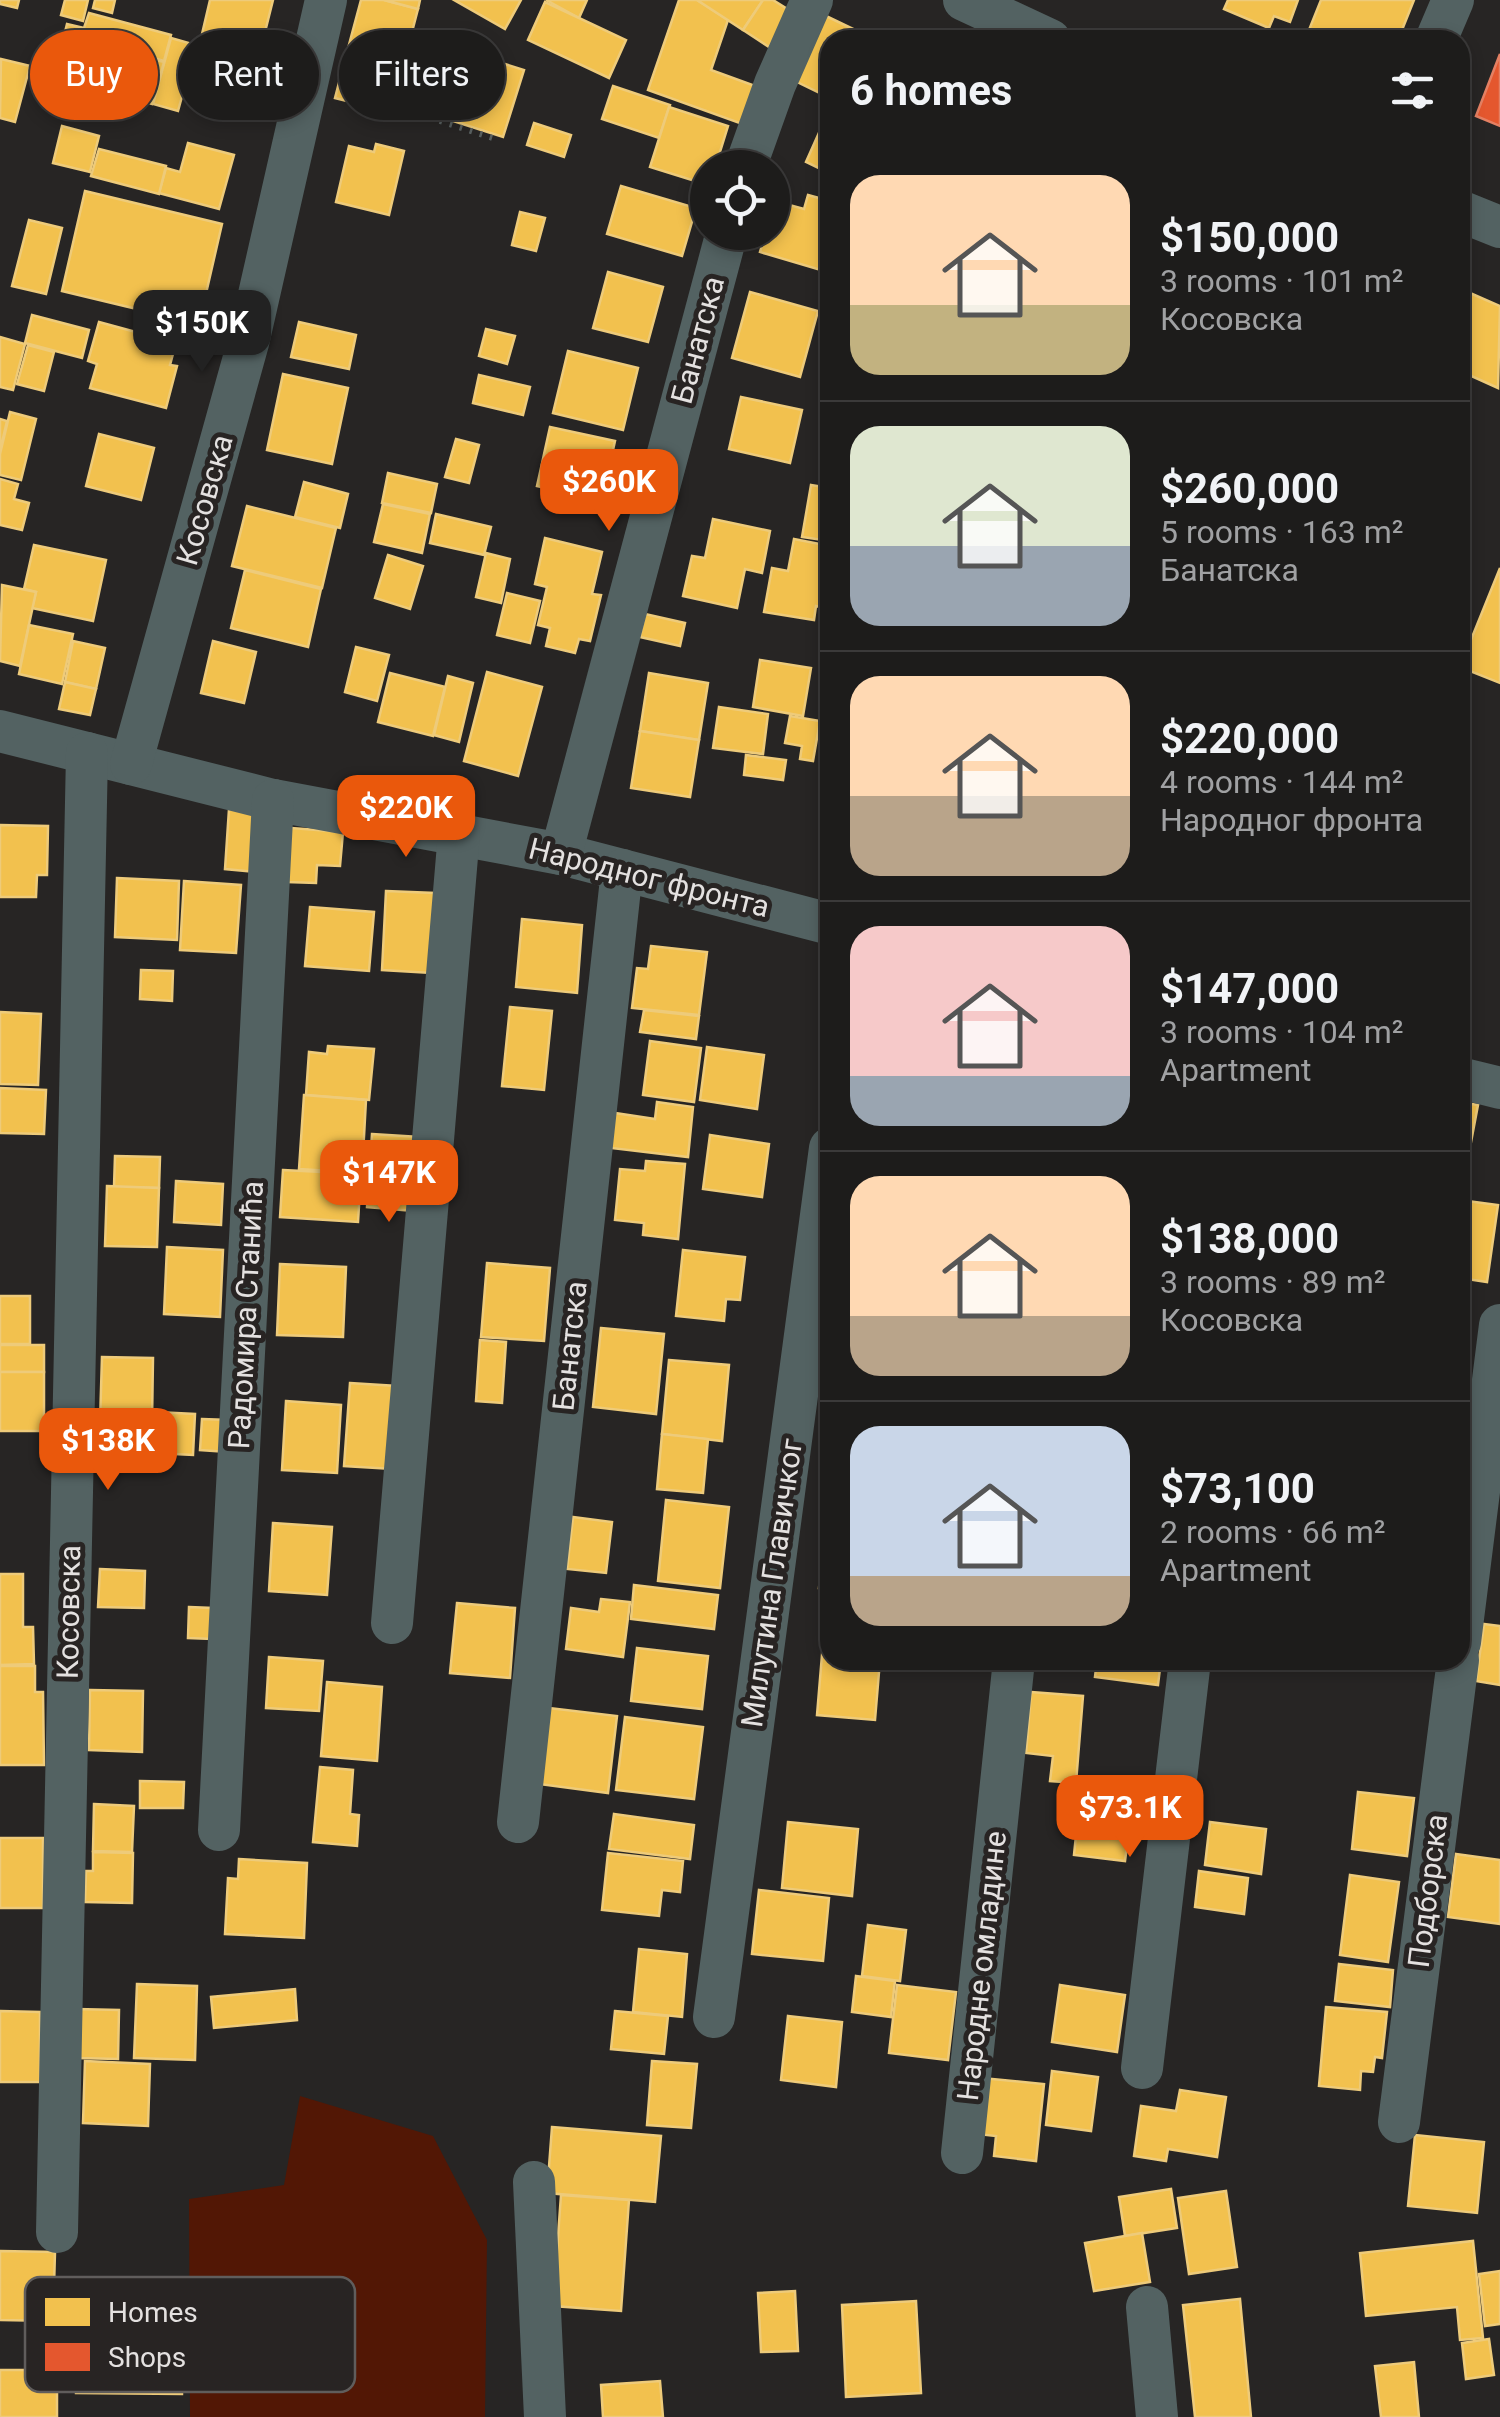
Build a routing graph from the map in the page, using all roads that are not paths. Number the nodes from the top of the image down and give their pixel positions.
1 (326, 0) edge
2 (812, 0) edge
3 (1453, 0) edge
4 (982, 4) edge
5 (1031, 30) edge
6 (1440, 30) edge
7 (751, 150) edge
8 (1470, 215) edge
9 (1500, 227) edge
10 (722, 250) edge
11 (0, 731) edge
12 (87, 753) junction
13 (131, 764) junction
14 (273, 800) junction
15 (458, 833) junction
16 (561, 854) junction
17 (622, 870) junction
18 (820, 921) edge
19 (1470, 1080) edge
20 (1500, 1088) edge
21 (820, 1223) edge
22 (1500, 1325) edge
23 (1470, 1563) edge
24 (392, 1622) dead end
25 (1013, 1670) edge
26 (1189, 1670) edge
27 (1457, 1670) edge
28 (518, 1822) dead end
29 (218, 1830) dead end
30 (714, 2017) dead end
31 (1142, 2068) dead end
32 (1399, 2122) dead end
33 (962, 2153) dead end
34 (534, 2182) dead end
35 (57, 2232) dead end
36 (1147, 2308) dead end
37 (545, 2417) edge
38 (1157, 2417) edge

1 - 13 street, Косовска
2 - 7 street
3 - 6 street
4 - 5 street
8 - 9 street
10 - 16 street, Банатска
11 - 12 street, Народног фронта
12 - 13 street, Народног фронта
12 - 35 street, Косовска
13 - 14 street, Народног фронта
14 - 15 street, Народног фронта
14 - 29 street, Радомира Станића
15 - 16 street, Народног фронта
15 - 24 street
16 - 17 street, Народног фронта
17 - 18 street, Народног фронта
17 - 28 street, Банатска
19 - 20 street
21 - 30 street, Милутина Главичког
22 - 23 street
25 - 33 street, Народне омладине
26 - 31 street
27 - 32 street, Подборска
34 - 37 street
36 - 38 street

